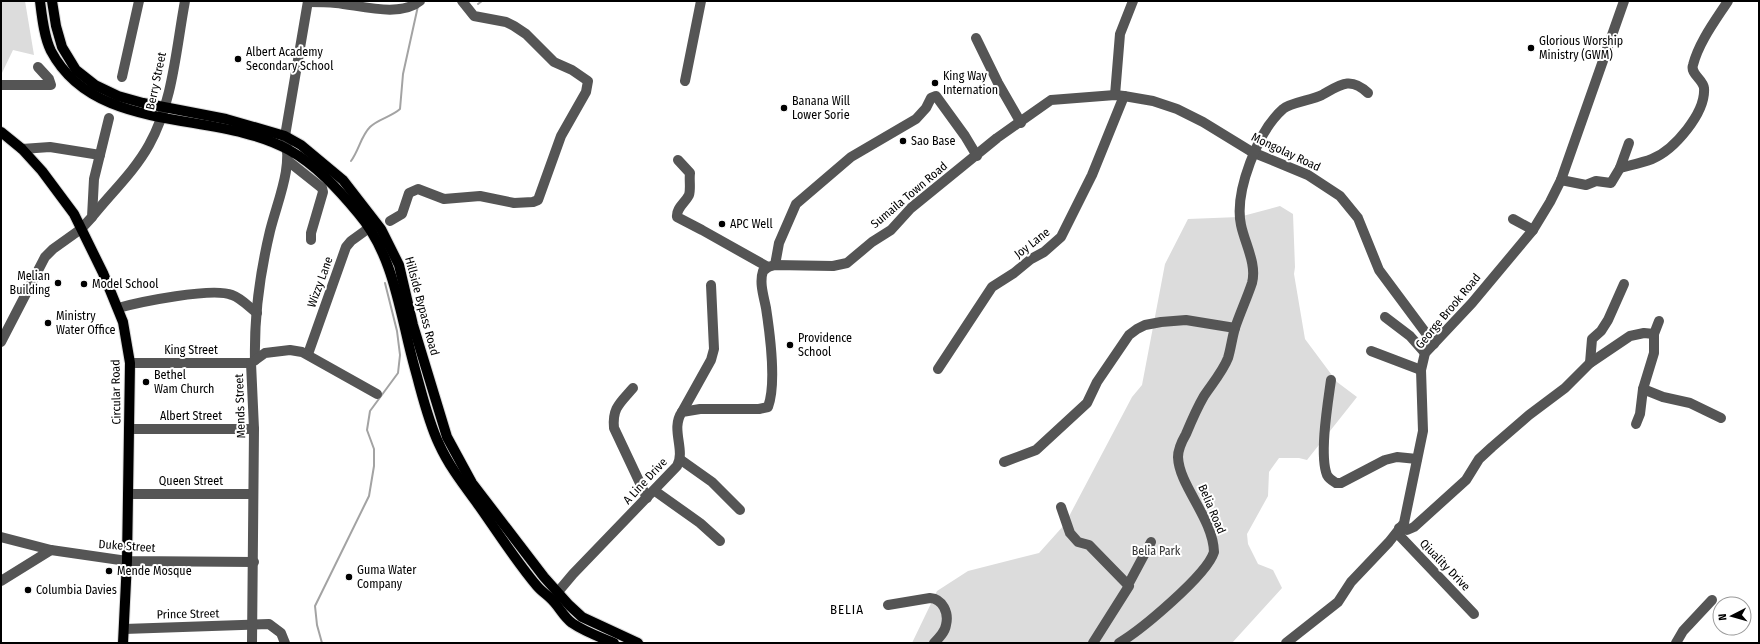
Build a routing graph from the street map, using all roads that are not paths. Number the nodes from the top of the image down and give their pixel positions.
1 (40, 1) edge
2 (52, 1) edge
3 (139, 1) edge
4 (185, 1) edge
5 (308, 1) edge
6 (420, 1) edge
7 (462, 1) edge
8 (701, 1) edge
9 (1133, 1) edge
10 (1624, 1) edge
11 (1728, 1) edge
12 (976, 38) dead end
13 (38, 67) dead end
14 (122, 77) dead end
15 (685, 81) dead end
16 (1, 85) edge
17 (1368, 93) dead end
18 (1120, 95) junction
19 (164, 112) junction
20 (109, 118) dead end
21 (1021, 122) junction
22 (1, 132) edge
23 (286, 136) junction
24 (1629, 143) dead end
25 (22, 149) junction
26 (289, 150) junction
27 (1252, 152) junction
28 (100, 155) junction
29 (977, 156) junction
30 (678, 160) dead end
31 (288, 161) junction
32 (1620, 168) junction
33 (1561, 180) junction
34 (92, 217) junction
35 (1513, 220) dead end
36 (390, 221) dead end
37 (369, 228) junction
38 (81, 229) junction
39 (1533, 230) junction
40 (311, 240) dead end
41 (771, 266) junction
42 (711, 284) dead end
43 (1624, 284) dead end
44 (118, 308) junction
45 (257, 313) junction
46 (1385, 317) dead end
47 (1659, 321) dead end
48 (1236, 328) junction
49 (1654, 334) junction
50 (1, 342) edge
51 (1434, 344) junction
52 (1371, 352) dead end
53 (1425, 353) junction
54 (308, 354) junction
55 (253, 362) junction
56 (130, 363) junction
57 (1590, 363) junction
58 (938, 369) dead end
59 (1421, 370) junction
60 (1331, 380) dead end
61 (633, 388) dead end
62 (1643, 389) junction
63 (377, 394) dead end
64 (682, 412) junction
65 (1721, 418) dead end
66 (1636, 424) dead end
67 (129, 429) junction
68 (254, 429) junction
69 (1417, 459) junction
70 (681, 460) junction
71 (1004, 462) dead end
72 (128, 494) junction
73 (253, 494) junction
74 (651, 495) junction
75 (1062, 507) dead end
76 (740, 510) dead end
77 (1398, 531) junction
78 (1, 537) edge
79 (720, 541) dead end
80 (1150, 542) dead end
81 (51, 550) junction
82 (127, 561) junction
83 (254, 562) junction
84 (1, 582) edge
85 (1128, 585) junction
86 (557, 593) junction
87 (1712, 600) dead end
88 (555, 603) junction
89 (888, 605) dead end
90 (1474, 614) dead end
91 (252, 626) junction
92 (124, 629) junction
93 (123, 643) edge
94 (252, 643) edge
95 (285, 643) edge
96 (614, 643) edge
97 (638, 643) edge
98 (934, 643) edge
99 (1093, 643) edge
100 (1119, 643) edge
101 (1286, 643) edge
102 (1676, 643) edge

1 - 19 main road, Hillside Bypass Road
2 - 19 main road, Hillside Bypass Road
3 - 14 street
4 - 19 street, Berry Street
5 - 6 street
5 - 23 street
7 - 36 street
8 - 15 street
9 - 18 street, Joy Lane
10 - 33 street, George Brook Road
11 - 32 street
12 - 21 street
13 - 16 street
17 - 27 street
18 - 21 street, Sumaila Town Road
18 - 27 street, Mongolay Road
18 - 58 street, Joy Lane
19 - 23 main road, Hillside Bypass Road
19 - 26 main road, Hillside Bypass Road
19 - 34 street, Berry Street
20 - 28 street
21 - 29 street, Sumaila Town Road
22 - 25 main road, Circular Road
23 - 26 street, Mends Street
23 - 86 main road, Hillside Bypass Road
24 - 32 street
25 - 28 street
25 - 38 main road, Circular Road
26 - 31 street, Mends Street
26 - 37 main road, Hillside Bypass Road
27 - 48 street
27 - 51 street, Mongolay Road
28 - 34 street
29 - 41 street, Sumaila Town Road
29 - 41 street
30 - 41 street
31 - 40 street
31 - 45 street, Mends Street
32 - 33 street
33 - 39 street, George Brook Road
34 - 38 street, Berry Street
35 - 39 street
37 - 54 street, Wizzy Lane
37 - 88 main road, Hillside Bypass Road
38 - 44 main road, Circular Road
38 - 50 street, Berry Street
39 - 51 street, George Brook Road
41 - 64 street
42 - 64 street, A Line Drive
43 - 57 street
44 - 45 street
44 - 56 main road, Circular Road
45 - 55 street, Mends Street
46 - 53 street
47 - 49 street
48 - 71 street
48 - 100 street, Belia Road
49 - 57 street
49 - 62 street
51 - 53 street, George Brook Road
52 - 59 street
53 - 59 street, George Brook Road
54 - 55 street
54 - 63 street
55 - 56 street, King Street
55 - 68 street, Mends Street
56 - 67 main road, Circular Road
57 - 77 street
59 - 69 street, George Brook Road
60 - 69 street
61 - 74 street
62 - 65 street
62 - 66 street
64 - 70 street, A Line Drive
67 - 68 street, Albert Street
67 - 72 main road, Circular Road
68 - 73 street, Mends Street
69 - 77 street, George Brook Road
70 - 74 street, A Line Drive
70 - 76 street
72 - 73 street, Queen Street
72 - 82 main road, Circular Road
73 - 83 street, Mends Street
74 - 79 street
74 - 86 street, A Line Drive
75 - 85 street
77 - 90 street, Qiuality Drive
77 - 101 street, George Brook Road
78 - 81 street, Duke Street
80 - 85 street
81 - 82 street, Duke Street
81 - 84 street
82 - 83 street, Duke Street
82 - 92 main road, Circular Road
83 - 91 street, Mends Street
85 - 99 street
86 - 88 street
86 - 97 main road, Hillside Bypass Road
87 - 102 street
88 - 96 main road, Hillside Bypass Road
89 - 98 street
91 - 92 street, Prince Street
91 - 94 street, Mends Street
91 - 95 street, Prince Street
92 - 93 main road, Circular Road

